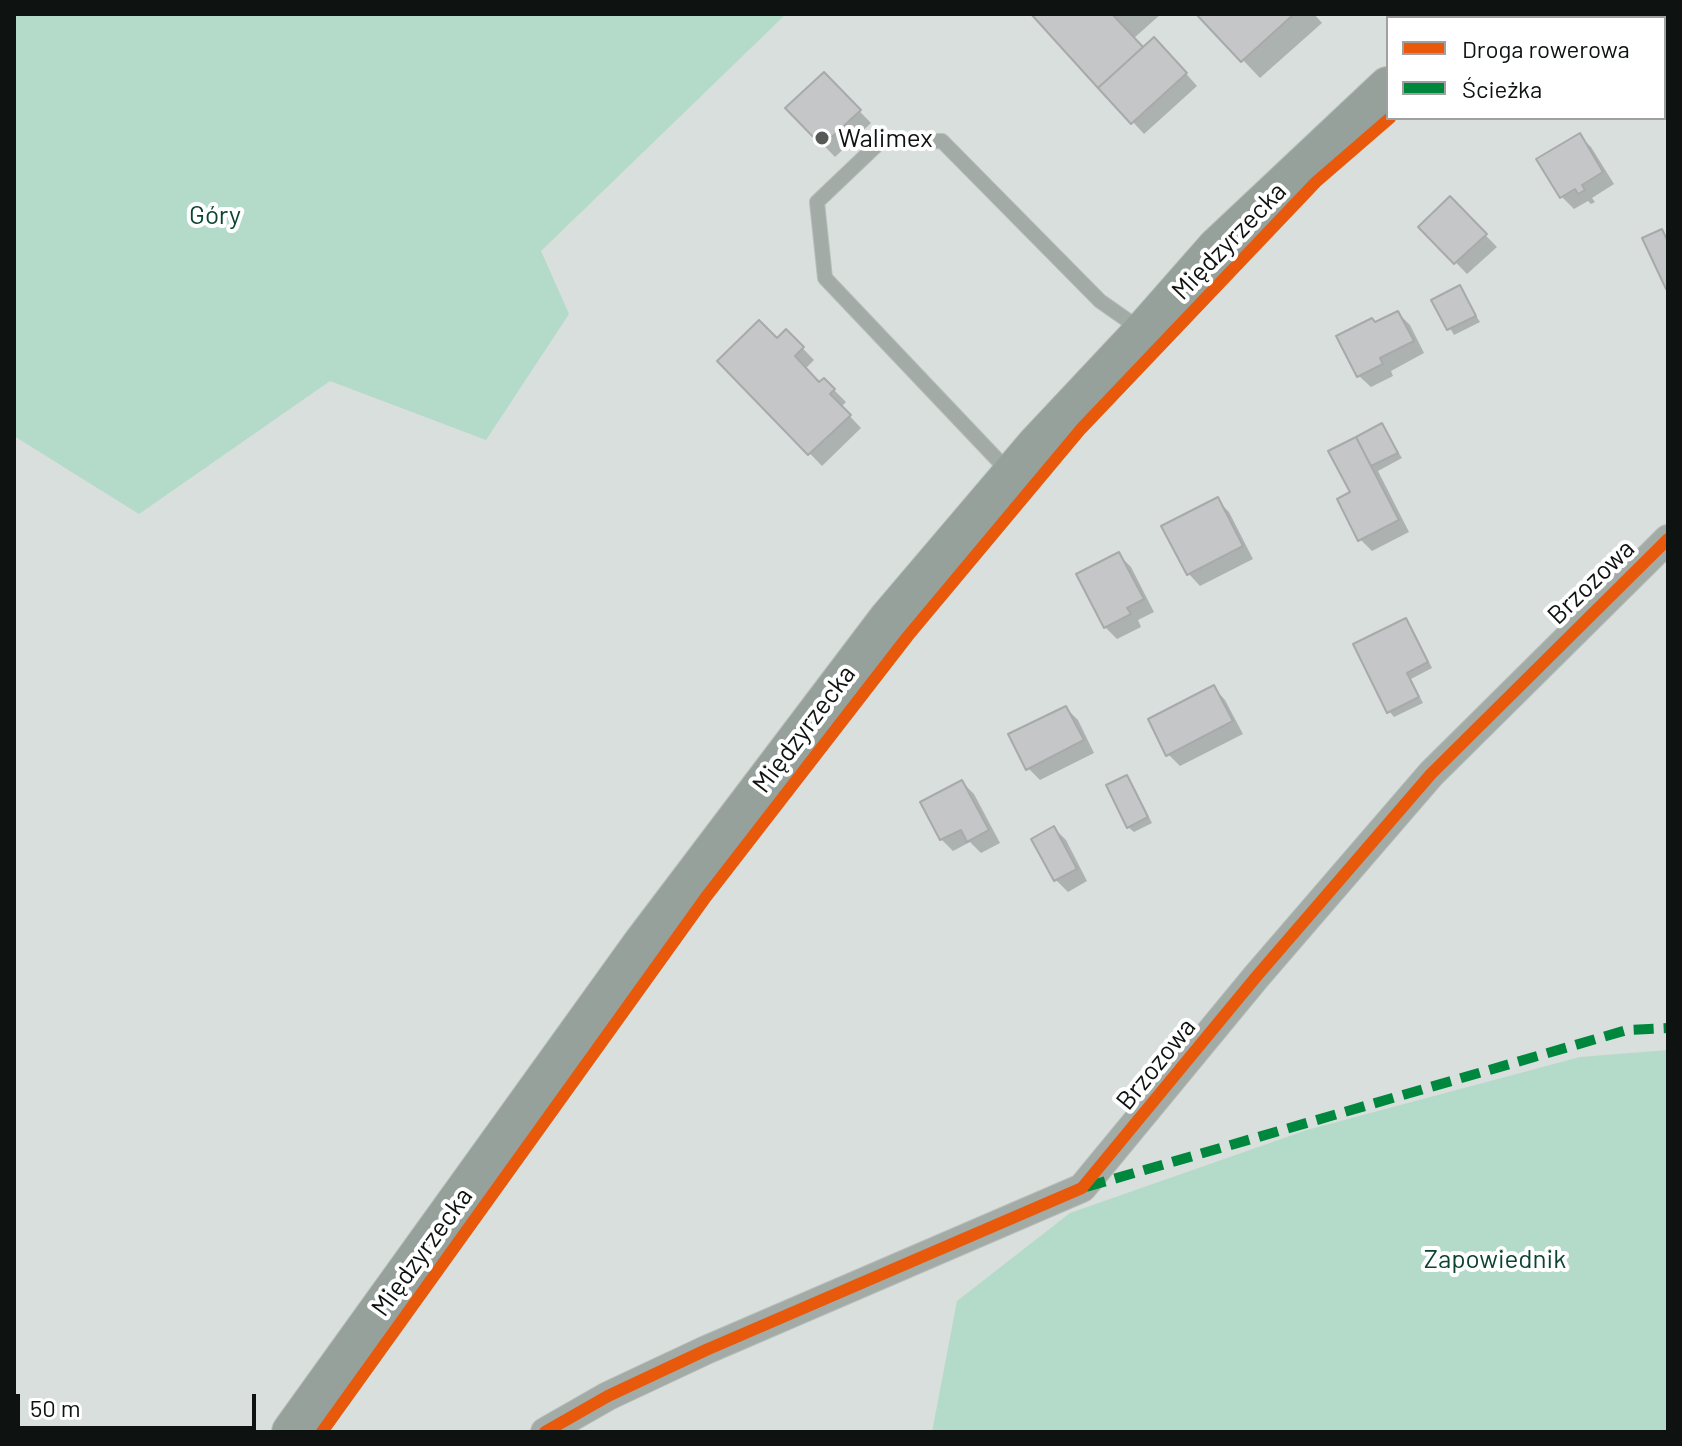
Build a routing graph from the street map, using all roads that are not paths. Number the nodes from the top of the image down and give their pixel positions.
1 (1386, 89) edge
2 (1144, 331) junction
3 (1011, 474) junction
4 (1668, 539) edge
5 (292, 1432) edge
6 (545, 1432) edge

1 - 2 main road, Międzyrzecka
2 - 3 main road, Międzyrzecka
2 - 3 lane
3 - 5 main road, Międzyrzecka
4 - 6 street, Brzozowa

